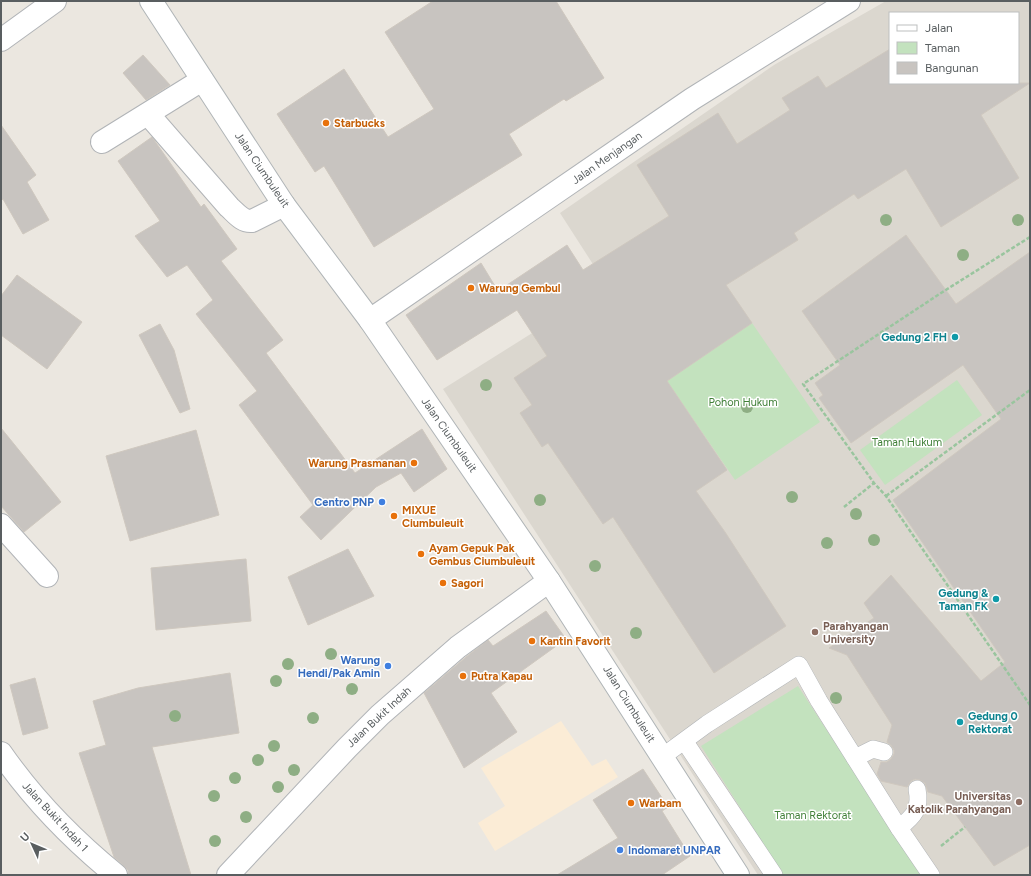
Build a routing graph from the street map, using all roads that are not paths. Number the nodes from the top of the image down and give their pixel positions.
1 (55, 1) edge
2 (151, 1) edge
3 (849, 1) edge
4 (1, 40) edge
5 (202, 80) junction
6 (148, 114) junction
7 (102, 142) dead end
8 (284, 205) junction
9 (370, 320) junction
10 (1, 525) edge
11 (47, 576) dead end
12 (549, 581) junction
13 (685, 742) junction
14 (884, 752) dead end
15 (1, 753) edge
16 (662, 757) junction
17 (855, 758) junction
18 (916, 789) dead end
19 (899, 828) junction
20 (116, 875) edge
21 (228, 875) edge
22 (738, 875) edge
23 (774, 875) edge
24 (931, 875) edge

1 - 4 street
2 - 5 street, Jalan Ciumbuleuit
3 - 9 street, Jalan Menjangan
5 - 6 street
5 - 8 street, Jalan Ciumbuleuit
6 - 7 street
6 - 8 street
8 - 9 street, Jalan Ciumbuleuit
9 - 12 street, Jalan Ciumbuleuit
10 - 11 street
12 - 16 street, Jalan Ciumbuleuit
12 - 21 street, Jalan Bukit Indah
13 - 16 lane
13 - 17 lane
13 - 23 lane
14 - 17 lane
15 - 20 street, Jalan Bukit Indah 1
16 - 22 street, Jalan Ciumbuleuit
17 - 19 lane
18 - 19 lane
19 - 24 lane

